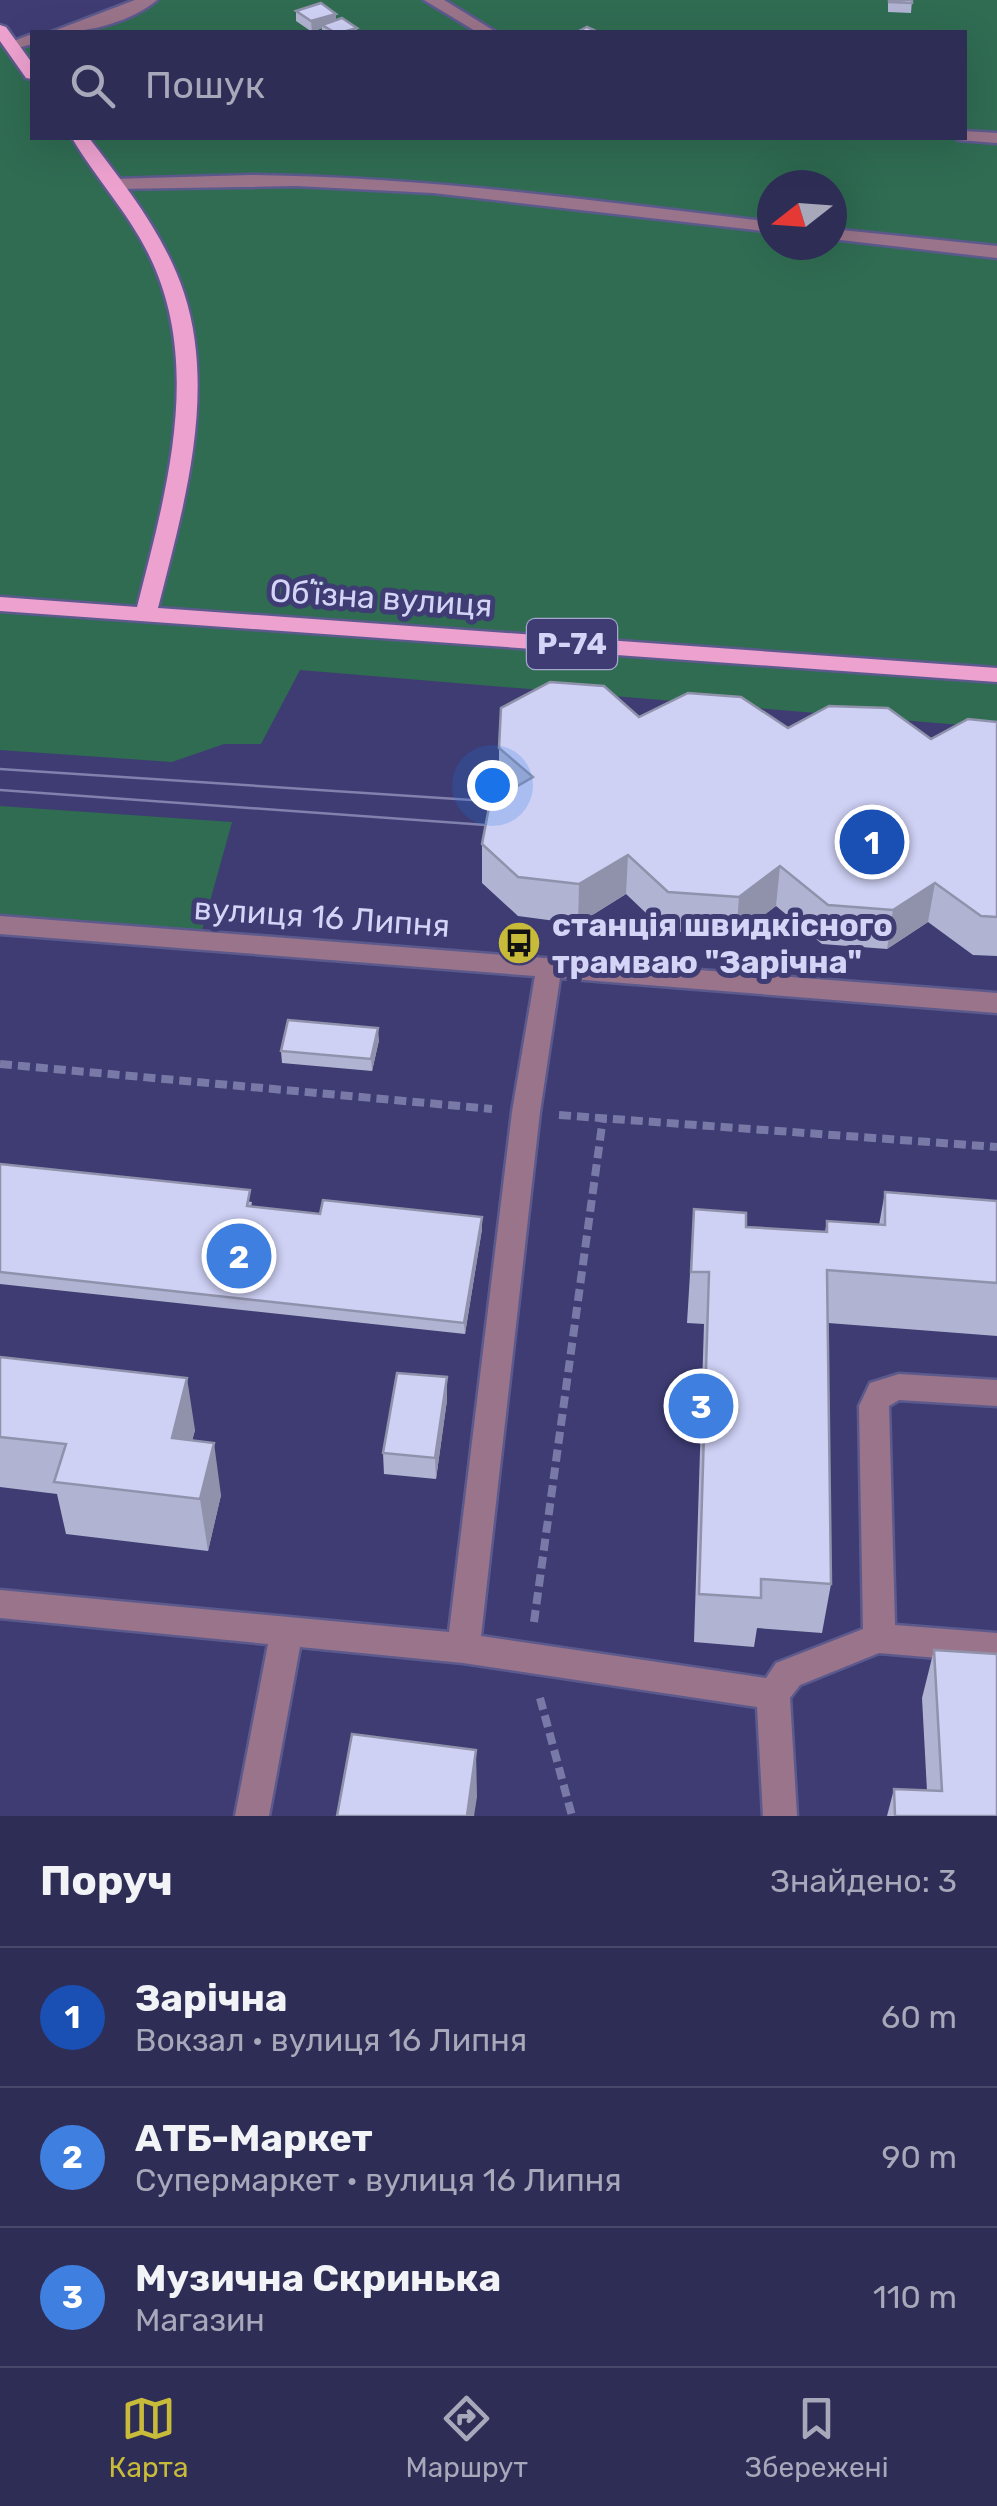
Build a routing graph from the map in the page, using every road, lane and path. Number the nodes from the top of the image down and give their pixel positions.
1 (149, 0) edge
2 (432, 0) edge
3 (67, 30) edge
4 (484, 30) edge
5 (5, 38) edge
6 (30, 39) edge
7 (30, 71) edge
8 (967, 136) edge
9 (997, 138) edge
10 (81, 140) edge
11 (114, 184) junction
12 (757, 225) edge
13 (847, 236) edge
14 (997, 252) edge
15 (0, 604) edge
16 (146, 614) junction
17 (997, 674) edge
18 (0, 925) edge
19 (548, 968) junction
20 (997, 1003) edge
21 (603, 1118) dead end
22 (997, 1393) edge
23 (0, 1604) edge
24 (286, 1631) junction
25 (878, 1638) junction
26 (463, 1648) junction
27 (997, 1648) edge
28 (529, 1658) junction
29 (773, 1694) junction
30 (252, 1816) edge
31 (572, 1816) edge
32 (780, 1816) edge

1 - 3 street
2 - 4 street
5 - 6 street
5 - 7 main road
8 - 9 street
10 - 11 main road
11 - 12 street
11 - 16 main road
13 - 14 street
15 - 16 main road, Обʼїзна вулиця / Р-74
16 - 17 main road, Обʼїзна вулиця / Р-74
18 - 19 street, вулиця 16 Липня
19 - 20 street, вулиця 16 Липня
19 - 26 street
21 - 28 path
22 - 25 street
23 - 24 street
24 - 26 street
24 - 30 street
25 - 27 street
25 - 29 street
26 - 28 street
28 - 29 street
28 - 31 path
29 - 32 street

